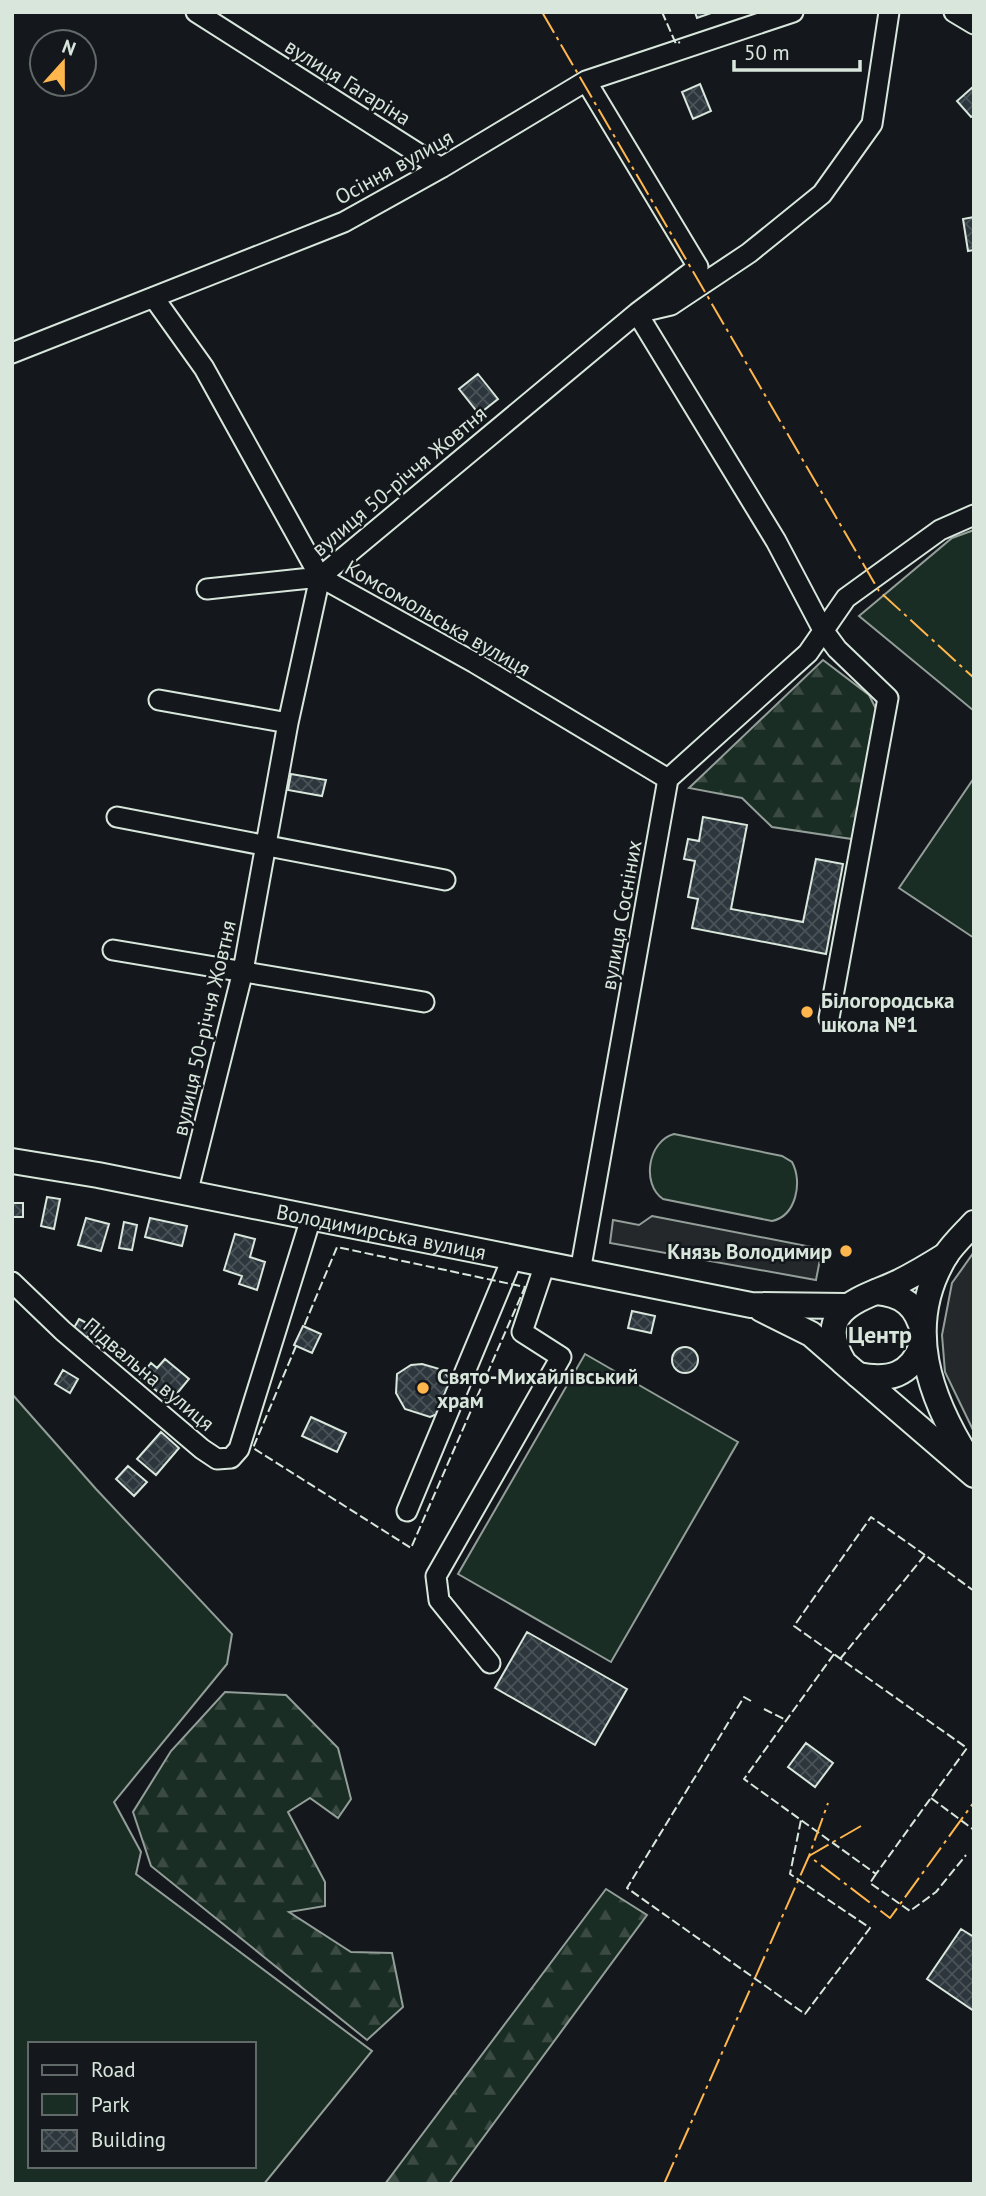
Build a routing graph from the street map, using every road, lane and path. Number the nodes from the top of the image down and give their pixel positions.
1 (196, 12) edge
2 (793, 12) edge
3 (889, 12) edge
4 (954, 12) edge
5 (974, 24) edge
6 (586, 81) junction
7 (441, 168) junction
8 (154, 298) junction
9 (637, 313) junction
10 (12, 353) edge
11 (974, 515) edge
12 (320, 576) junction
13 (206, 589) dead end
14 (823, 629) junction
15 (159, 700) dead end
16 (288, 723) junction
17 (668, 779) junction
18 (117, 817) dead end
19 (267, 848) junction
20 (445, 880) dead end
21 (113, 950) dead end
22 (243, 971) junction
23 (424, 1002) dead end
24 (829, 1018) dead end
25 (12, 1161) edge
26 (187, 1194) junction
27 (311, 1218) junction
28 (974, 1223) edge
29 (946, 1255) junction
30 (512, 1259) junction
31 (545, 1265) junction
32 (580, 1272) junction
33 (12, 1282) edge
34 (876, 1292) junction
35 (751, 1305) junction
36 (846, 1306) junction
37 (922, 1339) junction
38 (851, 1369) junction
39 (974, 1469) edge
40 (974, 1475) edge
41 (407, 1511) dead end
42 (490, 1663) dead end

1 - 7 street, вулиця Гагаріна
2 - 6 street, Осіння вулиця
3 - 9 street, вулиця 50-річчя Жовтня
4 - 5 street
6 - 7 street, Осіння вулиця
6 - 9 street
7 - 8 street, Осіння вулиця
8 - 10 street, Осіння вулиця
8 - 12 street, Комсомольська вулиця
9 - 12 street, вулиця 50-річчя Жовтня
9 - 14 street
11 - 14 street
12 - 13 street
12 - 16 street, вулиця 50-річчя Жовтня
12 - 17 street, Комсомольська вулиця
14 - 17 street
14 - 24 street
15 - 16 street
16 - 19 street, вулиця 50-річчя Жовтня
17 - 32 street, вулиця Сосніних
18 - 19 street
19 - 20 street
19 - 22 street, вулиця 50-річчя Жовтня
21 - 22 street
22 - 23 street
22 - 26 street, вулиця 50-річчя Жовтня
25 - 26 main road, Володимирська вулиця
26 - 27 main road, Володимирська вулиця
27 - 30 main road, Володимирська вулиця
27 - 33 street, Підвальна вулиця
28 - 29 main road
29 - 34 main road
29 - 37 main road
30 - 31 main road, Володимирська вулиця
30 - 41 street
31 - 32 main road, Володимирська вулиця
31 - 42 street
32 - 35 main road, Володимирська вулиця
34 - 36 main road
34 - 37 main road
35 - 36 main road, Володимирська вулиця
35 - 38 main road, Володимирська вулиця
36 - 38 main road
37 - 38 main road
37 - 39 main road
38 - 40 main road, Володимирська вулиця

